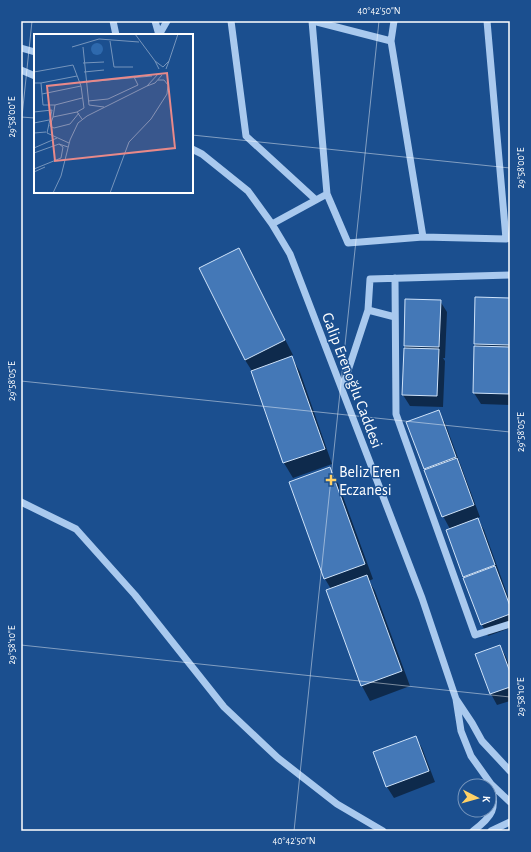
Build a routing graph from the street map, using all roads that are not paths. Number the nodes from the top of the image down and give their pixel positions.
1 (113, 21) edge
2 (154, 21) edge
3 (167, 21) edge
4 (231, 21) edge
5 (312, 21) edge
6 (394, 21) edge
7 (487, 21) edge
8 (116, 34) edge
9 (159, 34) edge
10 (160, 34) edge
11 (391, 41) junction
12 (21, 48) edge
13 (34, 52) edge
14 (21, 70) edge
15 (34, 76) edge
16 (193, 150) edge
17 (327, 194) junction
18 (316, 200) junction
19 (272, 224) junction
20 (423, 237) junction
21 (508, 238) edge
22 (510, 275) edge
23 (395, 278) junction
24 (368, 310) junction
25 (395, 317) junction
26 (342, 389) junction
27 (21, 502) edge
28 (510, 624) edge
29 (456, 699) junction
30 (510, 771) edge
31 (486, 778) edge
32 (497, 790) edge
33 (510, 802) edge
34 (488, 818) edge
35 (510, 822) edge
36 (383, 831) edge
37 (474, 831) edge
38 (491, 831) edge

1 - 8 street
2 - 9 street
3 - 10 street
4 - 18 street
5 - 11 street
5 - 17 street
6 - 11 street
7 - 21 street
11 - 20 street
12 - 13 street
14 - 15 street
16 - 19 street, Galip Erenoğlu Caddesi
17 - 18 street
17 - 20 street
18 - 19 street
19 - 26 street, Galip Erenoğlu Caddesi
20 - 21 street
22 - 23 street
23 - 24 street
23 - 25 street
24 - 25 street
24 - 26 street
25 - 28 street
26 - 29 street, Galip Erenoğlu Caddesi
27 - 36 street
29 - 30 street
29 - 31 street
32 - 33 street
34 - 37 street
35 - 38 street

